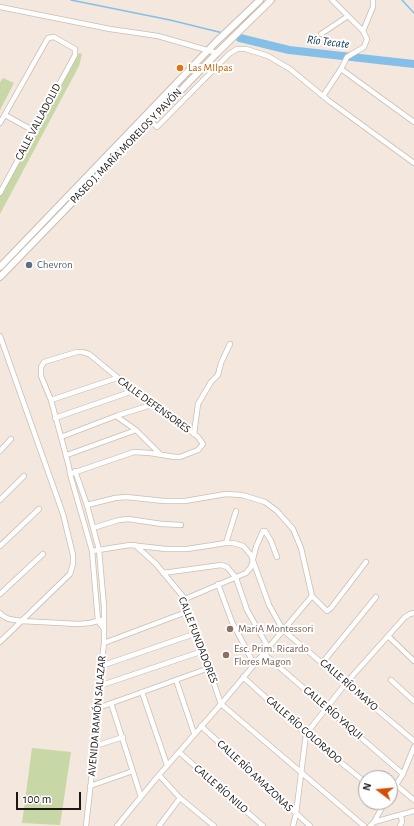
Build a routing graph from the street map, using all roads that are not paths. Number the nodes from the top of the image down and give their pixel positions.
1 (260, 0) edge
2 (271, 0) edge
3 (332, 0) edge
4 (373, 0) edge
5 (0, 7) edge
6 (348, 16) junction
7 (363, 31) junction
8 (321, 34) dead end
9 (208, 50) junction
10 (217, 53) junction
11 (341, 69) junction
12 (323, 96) junction
13 (5, 115) junction
14 (151, 120) junction
15 (414, 122) edge
16 (0, 123) edge
17 (34, 131) junction
18 (414, 163) edge
19 (0, 193) edge
20 (0, 267) edge
21 (0, 278) edge
22 (0, 336) edge
23 (230, 344) dead end
24 (117, 378) junction
25 (133, 391) junction
26 (50, 400) junction
27 (151, 405) junction
28 (116, 416) junction
29 (55, 418) junction
30 (136, 430) junction
31 (194, 434) junction
32 (61, 437) junction
33 (11, 440) dead end
34 (0, 450) edge
35 (160, 454) junction
36 (67, 455) junction
37 (70, 467) junction
38 (76, 472) junction
39 (70, 474) junction
40 (24, 476) dead end
41 (0, 500) edge
42 (87, 505) junction
43 (39, 509) dead end
44 (236, 511) dead end
45 (182, 525) dead end
46 (93, 528) junction
47 (226, 542) junction
48 (135, 545) junction
49 (0, 546) edge
50 (99, 550) junction
51 (92, 551) junction
52 (43, 554) dead end
53 (277, 556) dead end
54 (252, 559) junction
55 (366, 562) dead end
56 (163, 573) junction
57 (236, 578) junction
58 (218, 584) junction
59 (0, 594) edge
60 (312, 596) junction
61 (376, 597) dead end
62 (184, 599) junction
63 (189, 611) junction
64 (0, 612) edge
65 (413, 613) edge
66 (105, 619) junction
67 (22, 621) junction
68 (98, 621) junction
69 (104, 629) junction
70 (283, 630) junction
71 (197, 633) junction
72 (388, 636) junction
73 (0, 642) edge
74 (104, 643) junction
75 (268, 647) junction
76 (203, 651) junction
77 (263, 654) junction
78 (414, 661) edge
79 (323, 662) junction
80 (254, 664) junction
81 (101, 666) junction
82 (209, 668) junction
83 (243, 677) junction
84 (176, 680) junction
85 (391, 680) dead end
86 (346, 683) junction
87 (99, 686) junction
88 (142, 692) junction
89 (414, 701) edge
90 (111, 703) junction
91 (221, 704) junction
92 (98, 708) junction
93 (327, 708) junction
94 (201, 726) junction
95 (194, 733) junction
96 (306, 734) junction
97 (122, 738) junction
98 (414, 741) edge
99 (95, 746) junction
100 (414, 747) edge
101 (179, 752) junction
102 (167, 765) junction
103 (133, 770) junction
104 (301, 773) junction
105 (403, 774) junction
106 (159, 775) junction
107 (358, 776) edge
108 (398, 782) edge
109 (90, 786) junction
110 (398, 787) edge
111 (141, 797) junction
112 (180, 798) junction
113 (414, 800) edge
114 (381, 810) edge
115 (414, 811) edge
116 (296, 814) junction
117 (401, 815) junction
118 (374, 822) junction
119 (164, 824) edge
120 (208, 824) edge
121 (86, 826) edge
122 (118, 826) edge
123 (159, 826) edge
124 (214, 826) edge
125 (263, 826) edge
126 (293, 826) edge
127 (310, 826) edge
128 (364, 826) edge
129 (370, 826) edge
130 (400, 826) edge

1 - 9 highway, PASEO J. MARÍA MORELOS Y PAVÓN
2 - 10 highway, PASEO J. MARÍA MORELOS Y PAVÓN
3 - 6 street
4 - 7 street
5 - 9 street
6 - 7 street
6 - 8 street
7 - 11 street
9 - 10 street
9 - 20 highway, PASEO J. MARÍA MORELOS Y PAVÓN
10 - 14 highway, PASEO J. MARÍA MORELOS Y PAVÓN
11 - 12 street
11 - 15 street
12 - 14 street
12 - 18 street
13 - 16 street
13 - 17 street
13 - 17 street, CALLE VALLADOLID
14 - 21 highway, PASEO J. MARÍA MORELOS Y PAVÓN
17 - 19 street, CALLE VALLADOLID
22 - 67 street
23 - 31 street
24 - 25 street, CALLE DEFENSORES
24 - 26 street
24 - 26 street, CALLE DEFENSORES
25 - 27 street, CALLE DEFENSORES
25 - 29 street
26 - 29 street
27 - 28 street
27 - 31 street, CALLE DEFENSORES
28 - 30 street
28 - 32 street
29 - 32 street
30 - 35 street
30 - 36 street
31 - 35 street, CALLE DEFENSORES
32 - 36 street
33 - 34 street
35 - 38 street
36 - 37 street
37 - 38 street
37 - 39 street
38 - 39 street
38 - 42 street, AVENIDA RAMÓN SALAZAR
39 - 51 street
40 - 41 street
42 - 46 street, AVENIDA RAMÓN SALAZAR
42 - 60 street
43 - 49 street
44 - 47 street
45 - 46 street
46 - 50 street, AVENIDA RAMÓN SALAZAR
47 - 48 street
47 - 54 street
48 - 50 street
48 - 56 street, CALLE FUNDADORES
50 - 51 street
50 - 66 street, AVENIDA RAMÓN SALAZAR
51 - 68 street
52 - 59 street
53 - 54 street
54 - 57 street
54 - 70 street
55 - 60 street
56 - 57 street
56 - 62 street, CALLE FUNDADORES
57 - 58 street
57 - 75 street
58 - 62 street
58 - 80 street
60 - 70 street
61 - 79 street
62 - 63 street, CALLE FUNDADORES
63 - 71 street, CALLE FUNDADORES
63 - 74 street
64 - 67 street
65 - 72 street
66 - 68 street
66 - 69 street, AVENIDA RAMÓN SALAZAR
67 - 68 street
67 - 73 street
68 - 69 street
69 - 74 street, AVENIDA RAMÓN SALAZAR
70 - 75 street
70 - 79 street, CALLE RÍO MAYO
71 - 76 street, CALLE FUNDADORES
71 - 81 street
72 - 78 street
72 - 86 street
74 - 81 street, AVENIDA RAMÓN SALAZAR
75 - 77 street
76 - 82 street, CALLE FUNDADORES
76 - 87 street
77 - 80 street
77 - 93 street, CALLE RÍO YAQUI
79 - 86 street, CALLE RÍO MAYO
80 - 83 street
81 - 87 street, AVENIDA RAMÓN SALAZAR
82 - 84 street
82 - 91 street, CALLE FUNDADORES
83 - 91 street
83 - 96 street, CALLE RÍO COLORADO
84 - 88 street
84 - 95 street
85 - 89 street
86 - 93 street
86 - 98 street, CALLE RÍO MAYO
87 - 92 street, AVENIDA RAMÓN SALAZAR
88 - 90 street
88 - 102 street
90 - 92 street
90 - 97 street
91 - 94 street
91 - 104 street
92 - 99 street, AVENIDA RAMÓN SALAZAR
93 - 96 street
93 - 105 street, CALLE RÍO YAQUI
94 - 95 street
94 - 116 street, CALLE RÍO AMAZONAS
95 - 101 street
96 - 104 street
96 - 107 street, CALLE RÍO COLORADO
97 - 99 street
97 - 103 street
99 - 109 street, AVENIDA RAMÓN SALAZAR
100 - 105 street
101 - 102 street
101 - 125 street, CALLE RÍO NILO
102 - 106 street
103 - 109 street
103 - 111 street
104 - 116 street
104 - 128 street
105 - 108 street
106 - 111 street
106 - 112 street
109 - 121 street, AVENIDA RAMÓN SALAZAR
110 - 113 street
111 - 122 street
112 - 119 street
112 - 120 street
114 - 118 street
115 - 117 street
116 - 126 street
116 - 127 street, CALLE RÍO AMAZONAS
117 - 118 street
117 - 130 street
118 - 129 street
119 - 123 street
120 - 124 street

